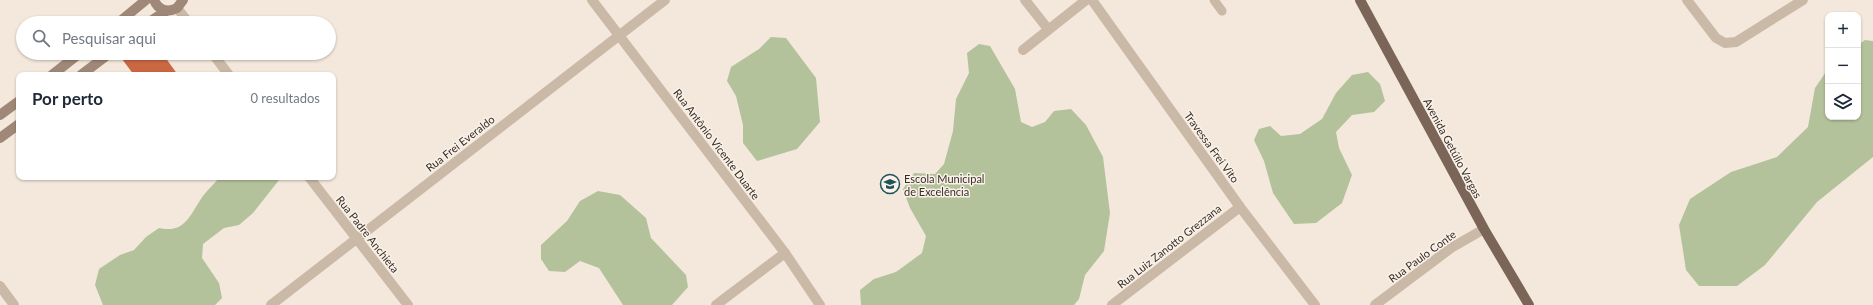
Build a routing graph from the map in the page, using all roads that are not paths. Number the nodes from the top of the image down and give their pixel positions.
1 (146, 0) edge
2 (154, 0) edge
3 (592, 0) edge
4 (665, 0) edge
5 (1025, 0) edge
6 (1086, 0) edge
7 (1092, 0) edge
8 (1214, 0) edge
9 (1360, 0) edge
10 (1687, 0) edge
11 (1803, 0) edge
12 (180, 4) edge
13 (166, 11) junction
14 (1222, 11) dead end
15 (127, 16) edge
16 (158, 16) edge
17 (186, 16) edge
18 (1048, 29) junction
19 (619, 36) junction
20 (1023, 50) dead end
21 (71, 60) edge
22 (101, 60) edge
23 (217, 60) edge
24 (56, 72) edge
25 (85, 72) edge
26 (227, 72) edge
27 (16, 103) edge
28 (0, 115) edge
29 (16, 126) edge
30 (0, 138) edge
31 (310, 180) edge
32 (1240, 207) junction
33 (1484, 229) junction
34 (356, 238) junction
35 (785, 253) junction
36 (0, 286) edge
37 (14, 305) edge
38 (271, 305) edge
39 (408, 305) edge
40 (716, 305) edge
41 (820, 305) edge
42 (1112, 305) edge
43 (1315, 305) edge
44 (1375, 305) edge
45 (1529, 305) edge

1 - 15 main road
2 - 13 main road
3 - 19 street, Rua Antônio Vicente Duarte
4 - 19 street, Rua Frei Everaldo
5 - 18 street
6 - 18 street
7 - 32 street, Travessa Frei Vito
8 - 14 lane
9 - 33 main road, Avenida Getúlio Vargas
10 - 11 street
12 - 13 main road
12 - 17 street
13 - 16 main road
18 - 20 street
19 - 34 street, Rua Frei Everaldo
19 - 35 street, Rua Antônio Vicente Duarte
21 - 24 main road
22 - 25 main road
23 - 26 street
27 - 28 main road
29 - 30 main road
31 - 34 street, Rua Padre Anchieta
32 - 42 street, Rua Luiz Zanotto Grezzana
32 - 43 street, Travessa Frei Vito
33 - 44 street, Rua Paulo Conte
33 - 45 main road, Avenida Getúlio Vargas
34 - 38 street, Rua Frei Everaldo
34 - 39 street, Rua Padre Anchieta
35 - 40 street
35 - 41 street, Rua Antônio Vicente Duarte
36 - 37 street

